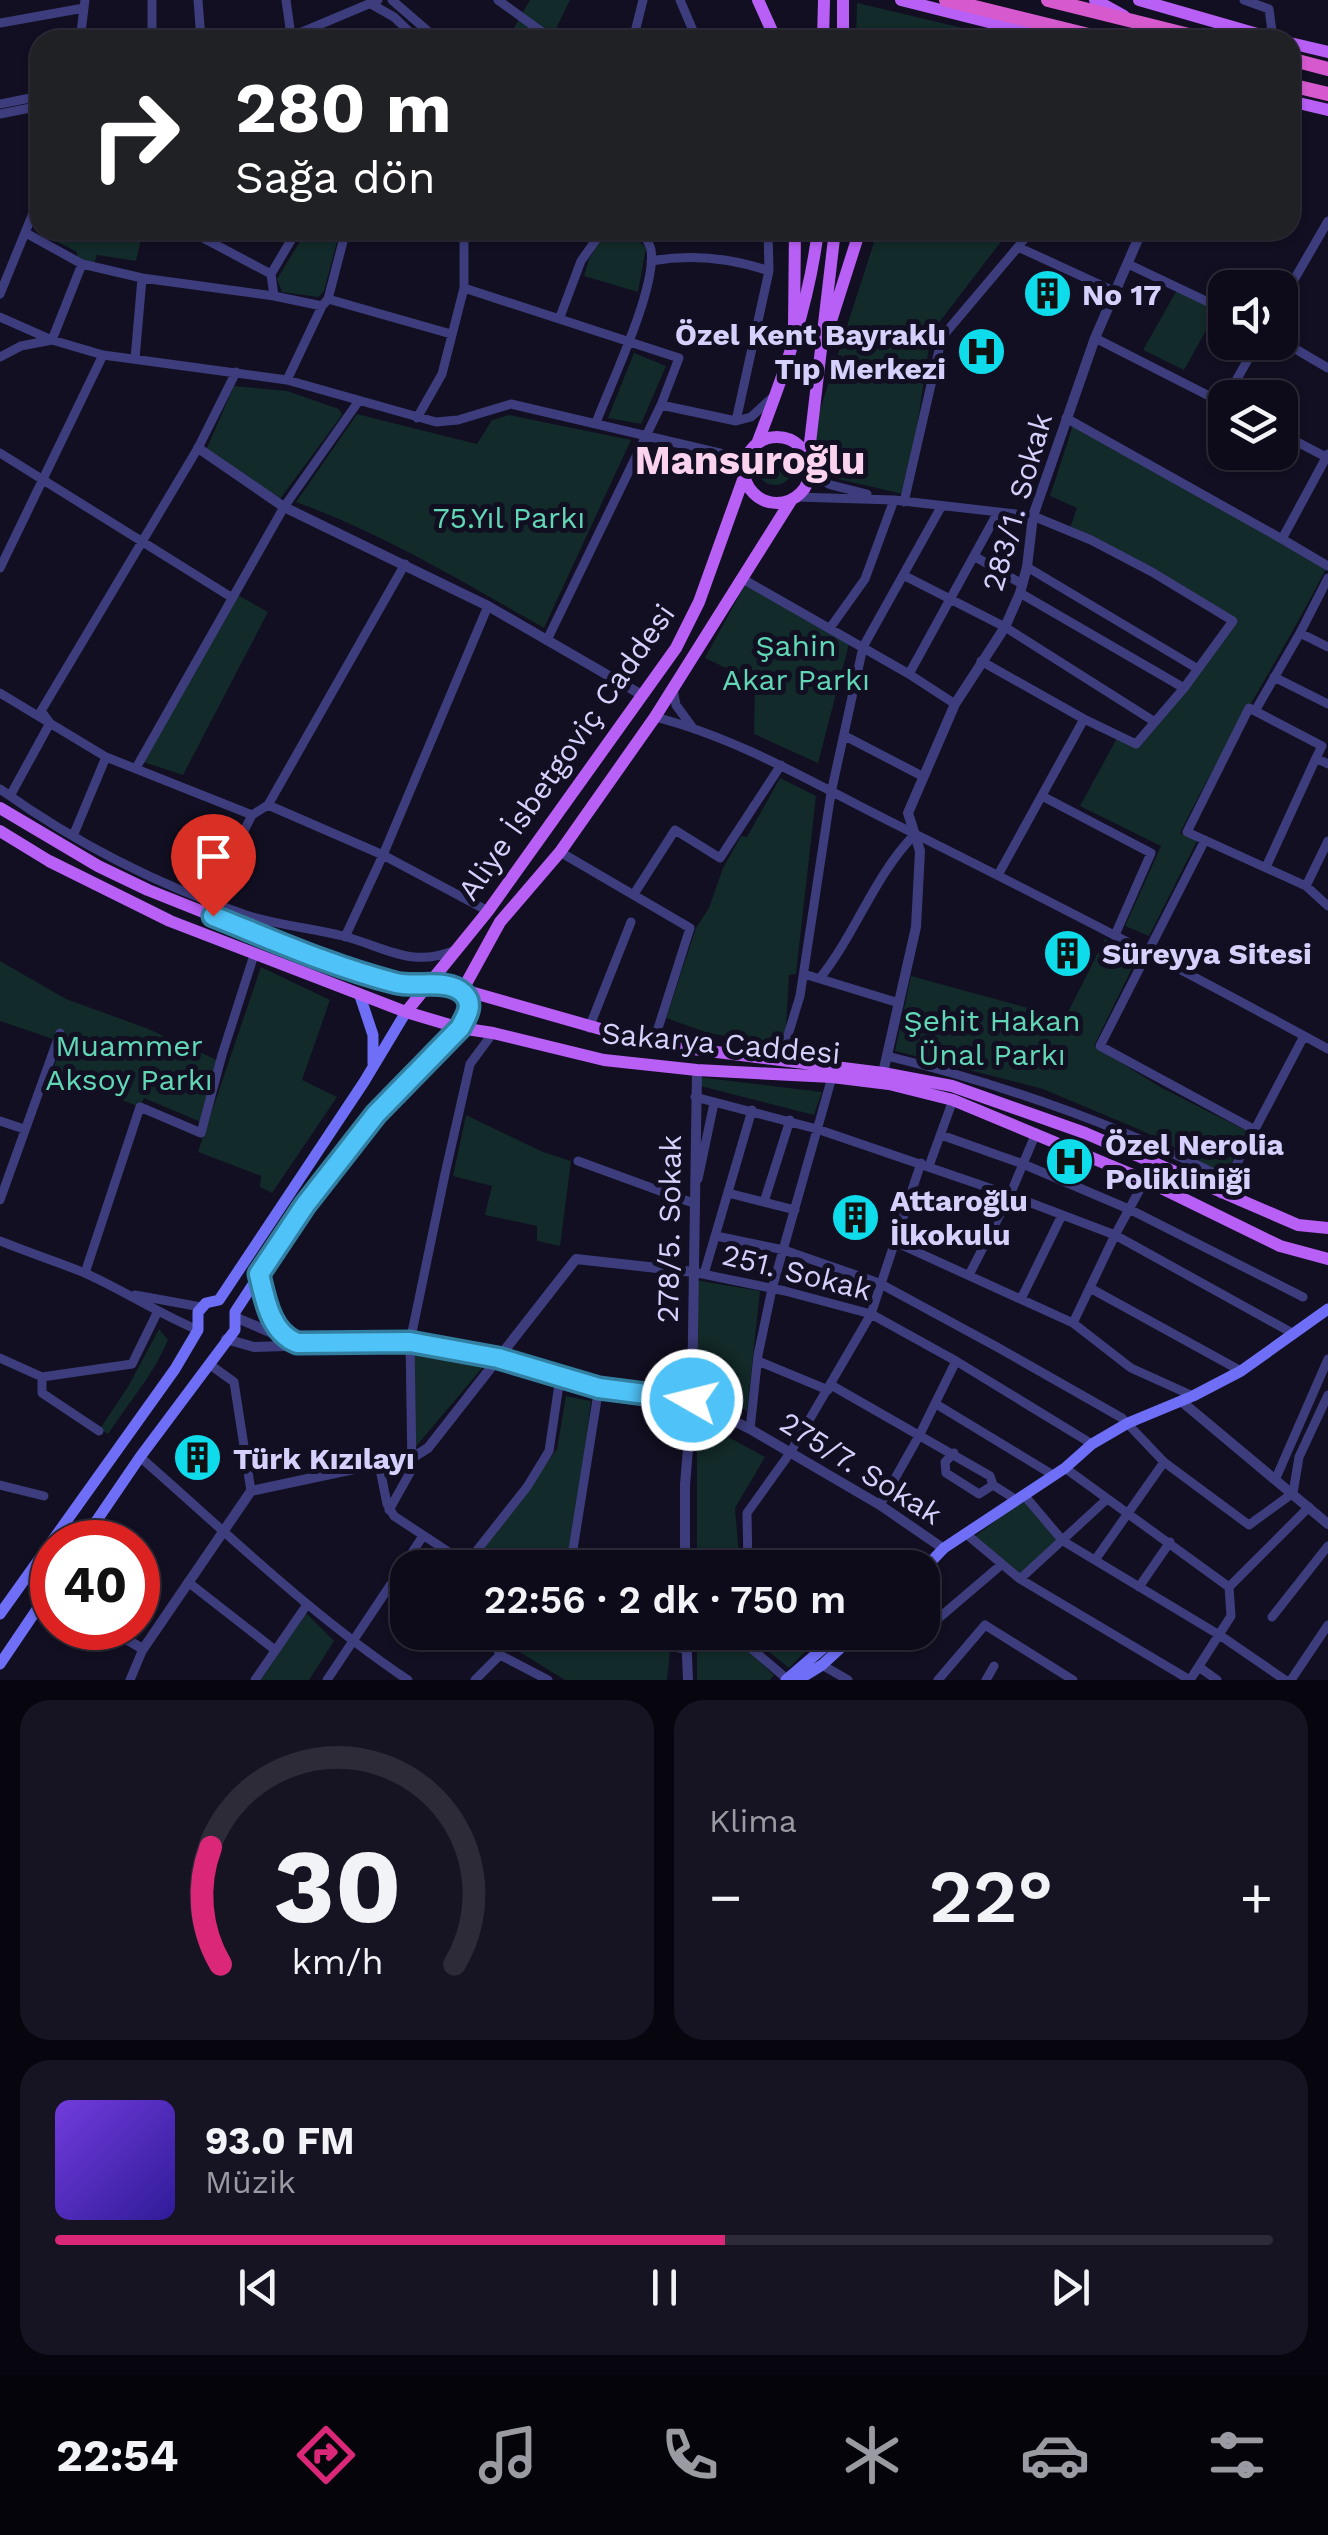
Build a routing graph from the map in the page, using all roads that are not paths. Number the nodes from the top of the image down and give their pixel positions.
1 (152, 0) edge
2 (198, 0) edge
3 (286, 0) edge
4 (392, 0) edge
5 (498, 0) edge
6 (642, 0) edge
7 (680, 0) edge
8 (758, 0) edge
9 (824, 0) edge
10 (843, 0) edge
11 (901, 0) edge
12 (946, 0) edge
13 (1048, 0) edge
14 (1095, 0) edge
15 (1139, 0) edge
16 (1244, 0) edge
17 (375, 2) edge
18 (85, 4) edge
19 (0, 23) edge
20 (81, 30) edge
21 (152, 30) edge
22 (200, 30) edge
23 (287, 30) edge
24 (307, 30) edge
25 (406, 30) edge
26 (426, 30) edge
27 (539, 30) edge
28 (635, 30) edge
29 (693, 30) edge
30 (772, 30) edge
31 (823, 30) edge
32 (843, 30) edge
33 (1021, 30) edge
34 (1068, 30) edge
35 (1168, 30) edge
36 (1172, 30) edge
37 (1244, 30) edge
38 (1274, 30) edge
39 (1300, 45) edge
40 (1328, 52) edge
41 (1300, 62) edge
42 (1328, 69) edge
43 (1300, 87) edge
44 (1328, 94) edge
45 (30, 98) edge
46 (1300, 103) edge
47 (0, 104) edge
48 (30, 108) edge
49 (1328, 110) edge
50 (0, 114) edge
51 (1328, 222) edge
52 (30, 223) edge
53 (26, 233) junction
54 (30, 235) edge
55 (39, 240) edge
56 (207, 240) edge
57 (291, 240) edge
58 (343, 240) edge
59 (464, 240) edge
60 (595, 240) edge
61 (646, 240) edge
62 (768, 240) edge
63 (794, 240) edge
64 (817, 240) edge
65 (834, 240) edge
66 (857, 240) edge
67 (1023, 240) edge
68 (1138, 240) edge
69 (1018, 247) junction
70 (650, 261) junction
71 (82, 264) junction
72 (1128, 264) junction
73 (769, 271) junction
74 (1298, 273) edge
75 (271, 274) junction
76 (142, 278) junction
77 (464, 288) junction
78 (1116, 292) junction
79 (0, 294) edge
80 (274, 296) junction
81 (325, 302) junction
82 (1208, 302) edge
83 (0, 316) edge
84 (560, 317) junction
85 (451, 334) junction
86 (1095, 338) junction
87 (52, 340) junction
88 (629, 342) junction
89 (794, 348) junction
90 (823, 348) junction
91 (1298, 350) edge
92 (103, 355) junction
93 (0, 357) edge
94 (135, 359) junction
95 (1328, 368) edge
96 (236, 372) junction
97 (286, 380) junction
98 (1208, 393) edge
99 (776, 394) junction
100 (358, 402) junction
101 (661, 405) junction
102 (418, 418) junction
103 (1066, 418) junction
104 (736, 421) junction
105 (596, 423) junction
106 (646, 435) junction
107 (1298, 442) edge
108 (756, 444) junction
109 (198, 448) junction
110 (0, 453) edge
111 (1327, 457) edge
112 (746, 459) junction
113 (809, 468) junction
114 (744, 476) junction
115 (41, 481) junction
116 (794, 498) junction
117 (899, 502) junction
118 (284, 507) junction
119 (940, 507) junction
120 (998, 512) junction
121 (1033, 516) junction
122 (1282, 539) junction
123 (140, 542) junction
124 (974, 556) junction
125 (405, 564) junction
126 (1328, 566) edge
127 (1027, 567) junction
128 (0, 568) edge
129 (903, 576) junction
130 (741, 578) junction
131 (1328, 578) edge
132 (1021, 589) junction
133 (231, 597) junction
134 (950, 600) junction
135 (488, 606) junction
136 (1005, 626) junction
137 (830, 628) junction
138 (1300, 632) junction
139 (547, 640) junction
140 (863, 647) junction
141 (1328, 647) edge
142 (981, 661) junction
143 (1198, 669) junction
144 (909, 674) junction
145 (1274, 677) junction
146 (1184, 688) junction
147 (672, 689) junction
148 (0, 693) edge
149 (642, 695) junction
150 (954, 704) junction
151 (1328, 704) edge
152 (1255, 711) junction
153 (655, 717) junction
154 (1084, 719) junction
155 (1155, 722) junction
156 (50, 723) junction
157 (692, 727) junction
158 (845, 736) junction
159 (106, 757) junction
160 (1316, 758) junction
161 (1328, 764) edge
162 (780, 765) junction
163 (136, 768) junction
164 (922, 776) junction
165 (0, 790) edge
166 (831, 792) junction
167 (10, 796) junction
168 (1042, 796) junction
169 (268, 805) junction
170 (0, 808) edge
171 (252, 815) junction
172 (0, 831) edge
173 (914, 834) junction
174 (73, 836) junction
175 (1205, 840) junction
176 (1328, 841) edge
177 (560, 852) junction
178 (383, 855) junction
179 (1266, 866) junction
180 (998, 875) junction
181 (150, 884) junction
182 (1306, 886) junction
183 (634, 894) junction
184 (208, 900) junction
185 (1328, 906) edge
186 (488, 911) junction
187 (631, 922) dead end
188 (1114, 935) junction
189 (345, 937) junction
190 (457, 949) junction
191 (1147, 953) junction
192 (254, 955) junction
193 (804, 974) junction
194 (820, 978) junction
195 (426, 986) junction
196 (462, 992) junction
197 (360, 996) junction
198 (899, 1002) junction
199 (406, 1012) junction
200 (460, 1028) junction
201 (589, 1028) junction
202 (60, 1033) dead end
203 (493, 1033) junction
204 (1304, 1036) junction
205 (653, 1044) junction
206 (1328, 1049) edge
207 (887, 1056) junction
208 (780, 1061) junction
209 (373, 1066) junction
210 (697, 1070) junction
211 (883, 1073) junction
212 (832, 1077) junction
213 (695, 1097) junction
214 (953, 1100) junction
215 (714, 1102) junction
216 (752, 1110) junction
217 (790, 1120) junction
218 (0, 1121) edge
219 (24, 1129) junction
220 (817, 1129) junction
221 (1255, 1130) junction
222 (1036, 1133) junction
223 (941, 1135) junction
224 (578, 1161) dead end
225 (1023, 1164) junction
226 (925, 1165) junction
227 (1145, 1180) junction
228 (1228, 1180) junction
229 (728, 1193) junction
230 (1221, 1194) junction
231 (1010, 1195) junction
232 (0, 1200) edge
233 (764, 1202) junction
234 (693, 1203) junction
235 (795, 1210) junction
236 (1131, 1210) junction
237 (1062, 1216) junction
238 (1328, 1228) edge
239 (1115, 1235) junction
240 (716, 1236) junction
241 (0, 1241) edge
242 (895, 1242) junction
243 (784, 1250) junction
244 (1328, 1258) edge
245 (698, 1273) junction
246 (85, 1274) junction
247 (259, 1274) junction
248 (969, 1274) junction
249 (879, 1283) junction
250 (772, 1288) junction
251 (1090, 1288) junction
252 (129, 1294) junction
253 (1303, 1298) dead end
254 (1022, 1299) junction
255 (218, 1300) junction
256 (201, 1306) junction
257 (1328, 1309) edge
258 (157, 1313) junction
259 (872, 1314) junction
260 (236, 1315) junction
261 (1074, 1323) junction
262 (198, 1330) junction
263 (1294, 1334) junction
264 (226, 1339) junction
265 (293, 1341) junction
266 (410, 1342) junction
267 (0, 1358) edge
268 (498, 1358) junction
269 (1328, 1359) edge
270 (758, 1361) junction
271 (956, 1361) junction
272 (209, 1364) junction
273 (1241, 1371) junction
274 (42, 1377) junction
275 (560, 1378) junction
276 (599, 1388) junction
277 (829, 1388) junction
278 (1187, 1399) junction
279 (692, 1400) junction
280 (1327, 1401) edge
281 (936, 1404) junction
282 (1128, 1423) junction
283 (750, 1429) junction
284 (100, 1431) dead end
285 (920, 1434) junction
286 (1092, 1444) junction
287 (790, 1453) junction
288 (954, 1453) junction
289 (415, 1456) junction
290 (140, 1458) junction
291 (1164, 1462) junction
292 (380, 1464) junction
293 (1065, 1468) junction
294 (1052, 1475) junction
295 (1276, 1478) junction
296 (0, 1485) edge
297 (993, 1485) junction
298 (250, 1491) junction
299 (1293, 1493) junction
300 (44, 1496) dead end
301 (1019, 1497) junction
302 (1108, 1500) junction
303 (880, 1505) junction
304 (1309, 1507) junction
305 (389, 1510) junction
306 (1129, 1512) junction
307 (97, 1520) edge
308 (1328, 1524) edge
309 (224, 1530) junction
310 (965, 1533) junction
311 (423, 1536) junction
312 (1064, 1541) junction
313 (1170, 1542) junction
314 (1328, 1546) edge
315 (944, 1549) junction
316 (446, 1550) edge
317 (481, 1550) edge
318 (573, 1550) edge
319 (685, 1550) edge
320 (748, 1550) edge
321 (940, 1553) edge
322 (1095, 1560) junction
323 (1001, 1565) junction
324 (1020, 1579) junction
325 (188, 1582) junction
326 (1139, 1586) junction
327 (1229, 1586) junction
328 (2, 1606) edge
329 (306, 1606) junction
330 (940, 1617) edge
331 (1272, 1618) dead end
332 (160, 1624) edge
333 (30, 1625) edge
334 (1328, 1625) edge
335 (1221, 1636) junction
336 (351, 1642) junction
337 (143, 1650) edge
338 (275, 1650) junction
339 (498, 1650) edge
340 (686, 1650) edge
341 (753, 1650) edge
342 (821, 1650) edge
343 (838, 1650) edge
344 (500, 1655) junction
345 (0, 1664) edge
346 (822, 1665) junction
347 (994, 1666) dead end
348 (1199, 1667) junction
349 (835, 1676) edge
350 (1069, 1679) edge
351 (130, 1680) edge
352 (255, 1680) edge
353 (327, 1680) edge
354 (408, 1680) edge
355 (475, 1680) edge
356 (548, 1680) edge
357 (688, 1680) edge
358 (787, 1680) edge
359 (798, 1680) edge
360 (848, 1680) edge
361 (938, 1680) edge
362 (986, 1680) edge
363 (1190, 1680) edge
364 (1218, 1680) edge
365 (1288, 1680) edge

1 - 21 street
2 - 22 street
3 - 23 street
4 - 26 street
5 - 27 street
6 - 28 street
7 - 29 street
8 - 30 main road
9 - 31 main road
10 - 32 main road
11 - 33 main road
12 - 34 highway
13 - 35 highway
14 - 36 main road
15 - 37 main road
16 - 38 street
17 - 24 street
17 - 25 street
18 - 19 street
18 - 20 street
39 - 40 main road
41 - 42 highway
43 - 44 highway
45 - 47 street
46 - 49 main road
48 - 50 street
51 - 74 street
52 - 53 street
53 - 54 street
53 - 79 street
55 - 71 street
56 - 75 street
57 - 75 street
58 - 81 street
59 - 77 street
60 - 84 street
61 - 70 street
62 - 73 street
63 - 89 main road
64 - 89 main road
65 - 90 main road
66 - 90 main road
67 - 69 street
68 - 72 street, 283/1. Sokak
69 - 78 street
69 - 117 street
70 - 73 street
70 - 88 street
71 - 76 street
71 - 87 street
72 - 78 street, 283/1. Sokak
72 - 82 street
73 - 104 street
75 - 80 street
76 - 80 street
76 - 94 street
77 - 84 street
77 - 85 street
78 - 86 street, 283/1. Sokak
80 - 81 street
81 - 85 street
81 - 97 street
83 - 87 street
84 - 88 street
85 - 102 street
86 - 98 street
86 - 103 street, 283/1. Sokak
87 - 92 street
87 - 93 street
88 - 101 street
88 - 105 street
89 - 99 main road
90 - 113 main road
91 - 95 street
92 - 94 street
92 - 115 street
94 - 96 street
96 - 97 street
96 - 109 street
97 - 100 street
99 - 104 street
99 - 108 main road
100 - 102 street
100 - 118 street
101 - 104 street
101 - 106 street
102 - 105 street
103 - 121 street, 283/1. Sokak
103 - 122 street
105 - 106 street
106 - 112 street
106 - 139 street
107 - 111 street
108 - 112 main road
108 - 113 main road
109 - 118 street
109 - 123 street
110 - 115 street
111 - 122 street
112 - 114 main road
113 - 116 main road
113 - 117 street
114 - 116 main road
114 - 149 main road, Aliye İsbetgoviç Caddesi
115 - 123 street
115 - 128 street
116 - 117 street
116 - 130 main road, Aliye İsbetgoviç Caddesi
117 - 119 street
117 - 137 street
118 - 125 street
118 - 133 street
119 - 120 street
119 - 129 street
120 - 121 street
120 - 124 street
121 - 127 street, 283/1. Sokak
121 - 143 street
122 - 126 street
123 - 133 street
123 - 156 street
124 - 132 street
124 - 134 street
125 - 135 street
125 - 169 street
127 - 132 street, 283/1. Sokak
127 - 143 street
129 - 134 street
129 - 140 street
130 - 137 street
130 - 147 main road, Aliye İsbetgoviç Caddesi
131 - 138 street
132 - 136 street, 283/1. Sokak
132 - 146 street
133 - 163 street
134 - 136 street
134 - 144 street
135 - 139 street
135 - 178 street
136 - 142 street, 283/1. Sokak
136 - 155 street
137 - 140 street
138 - 141 street
138 - 145 street
139 - 149 street
140 - 144 street
140 - 158 street
142 - 150 street, 283/1. Sokak
142 - 154 street
143 - 146 street
144 - 150 street
145 - 151 street
145 - 152 street
146 - 155 street
147 - 153 main road, Aliye İsbetgoviç Caddesi
147 - 157 street
148 - 156 street
149 - 186 main road, Aliye İsbetgoviç Caddesi
150 - 164 street, 283/1. Sokak
152 - 160 street
152 - 175 street
153 - 157 street
153 - 177 main road, Aliye İsbetgoviç Caddesi
154 - 155 street
154 - 168 street
156 - 159 street
156 - 167 street
157 - 162 street
158 - 164 street
158 - 166 street
159 - 163 street
159 - 174 street
160 - 161 street
160 - 179 street
162 - 166 street
162 - 183 street
163 - 171 street
164 - 173 street, 283/1. Sokak
165 - 167 street
166 - 173 street
166 - 193 street
167 - 174 street
168 - 180 street
168 - 188 street
169 - 171 street
169 - 178 street
170 - 181 main road
171 - 184 street
172 - 192 main road, Sakarya Caddesi
173 - 180 street
173 - 194 street
173 - 198 street, 283/1. Sokak
174 - 181 street
175 - 179 street
175 - 191 street
176 - 182 street
177 - 183 street
177 - 196 main road, Aliye İsbetgoviç Caddesi
178 - 186 street
178 - 189 street
179 - 182 street
180 - 188 street
181 - 184 street
181 - 195 main road
182 - 185 street
183 - 205 street
184 - 189 street
186 - 190 main road, Aliye İsbetgoviç Caddesi
187 - 201 street
188 - 191 street
189 - 190 street
190 - 195 main road, Aliye İsbetgoviç Caddesi
191 - 204 street
191 - 221 street
192 - 197 main road, Sakarya Caddesi
192 - 246 street
193 - 194 street
193 - 208 street
194 - 198 street
195 - 196 main road, Sakarya Caddesi
195 - 199 main road, Aliye İsbetgoviç Caddesi
196 - 200 main road
196 - 201 main road, Sakarya Caddesi
197 - 199 main road, Sakarya Caddesi
197 - 209 main road
198 - 207 street, 283/1. Sokak
199 - 200 main road, Sakarya Caddesi
199 - 209 main road
200 - 203 main road, Sakarya Caddesi
200 - 247 main road
201 - 205 main road, Sakarya Caddesi
202 - 219 street
203 - 210 main road, Sakarya Caddesi
203 - 266 street
204 - 206 street
204 - 221 street
205 - 208 main road, Sakarya Caddesi
207 - 211 street, 283/1. Sokak
207 - 228 street
208 - 211 main road, Sakarya Caddesi
209 - 255 main road
210 - 212 main road, Sakarya Caddesi
210 - 213 street, 278/5. Sokak
211 - 230 main road, Sakarya Caddesi
212 - 214 main road, Sakarya Caddesi
212 - 220 street
213 - 215 street
213 - 234 street, 278/5. Sokak
214 - 222 main road, Sakarya Caddesi
214 - 223 street
215 - 216 street
215 - 234 street
216 - 217 street
216 - 229 street, 278/5. Sokak
217 - 220 street
217 - 233 street
218 - 219 street
219 - 232 street
220 - 226 street
220 - 235 street
221 - 228 street
222 - 225 street
222 - 227 main road, Sakarya Caddesi
223 - 225 street
223 - 226 street
224 - 234 street
225 - 231 street
225 - 236 street
226 - 231 street
226 - 242 street
227 - 236 street
227 - 244 main road, Sakarya Caddesi
228 - 230 street
229 - 233 street
229 - 240 street, 278/5. Sokak
230 - 238 main road, Sakarya Caddesi
231 - 237 street
231 - 248 street
233 - 235 street
234 - 245 street, 278/5. Sokak
235 - 243 street
236 - 239 street
236 - 253 street
237 - 239 street
237 - 254 street
239 - 251 street
239 - 263 street
240 - 243 street
240 - 245 street, 278/5. Sokak
241 - 246 street
242 - 248 street
242 - 249 street
243 - 249 street
243 - 250 street
245 - 250 street, 251. Sokak
245 - 268 street, 251. Sokak
245 - 279 street, 278/5. Sokak
246 - 252 street
247 - 260 main road
247 - 265 main road
248 - 254 street
249 - 259 street
249 - 282 street
250 - 259 street, 251. Sokak
250 - 270 street
251 - 261 street
251 - 273 street
252 - 256 street
252 - 258 street
254 - 261 street
255 - 256 main road
255 - 260 main road
256 - 262 main road
257 - 263 main road
258 - 262 street
258 - 274 street
259 - 271 street, 251. Sokak
259 - 277 street
260 - 264 main road
260 - 265 street
261 - 278 street
262 - 264 main road
262 - 328 main road
263 - 273 main road
264 - 265 street, 275/7. Sokak
264 - 272 main road
265 - 266 street, 275/7. Sokak
266 - 268 street, 275/7. Sokak
266 - 289 street
267 - 274 street
268 - 275 street, 275/7. Sokak
268 - 289 street
269 - 295 street
270 - 277 street
270 - 283 street
271 - 281 street
271 - 286 street, 251. Sokak
272 - 290 main road
272 - 298 street
273 - 278 main road
274 - 284 street
275 - 276 street, 275/7. Sokak
275 - 317 street
276 - 279 street, 275/7. Sokak
276 - 318 street
277 - 285 street
277 - 287 street
278 - 282 main road
278 - 295 street
279 - 283 street, 275/7. Sokak
279 - 319 street, 278/5. Sokak
280 - 299 street
281 - 285 street
281 - 294 street
282 - 286 main road
282 - 291 street
283 - 287 street, 275/7. Sokak
285 - 288 street
285 - 303 street
286 - 293 main road
287 - 303 street, 275/7. Sokak
287 - 320 street
288 - 297 street
288 - 297 street
289 - 292 street
289 - 305 street
290 - 307 main road
290 - 309 street
291 - 299 street
291 - 306 street
292 - 298 street
292 - 305 street
293 - 294 main road
293 - 302 street
294 - 301 main road
295 - 299 street
296 - 300 street
297 - 301 street
298 - 309 street
299 - 304 street
301 - 310 main road
301 - 312 street
302 - 306 street
302 - 312 street
303 - 315 street, 275/7. Sokak
304 - 308 street
304 - 327 street
305 - 311 street
306 - 313 street
306 - 322 street
309 - 325 street
309 - 329 street
310 - 315 main road
310 - 323 street
311 - 316 street
311 - 336 street
312 - 322 street
312 - 324 street
313 - 326 street
313 - 327 street
314 - 331 street
315 - 321 main road
322 - 326 street
323 - 324 street
323 - 330 street
324 - 363 street
325 - 332 street
325 - 338 street
326 - 335 street
327 - 335 street
329 - 336 street
329 - 338 street
333 - 345 main road
334 - 365 street
335 - 348 street
335 - 365 street
336 - 353 street
336 - 354 street
337 - 351 street
338 - 352 street
339 - 344 street
340 - 357 street
341 - 358 street
342 - 358 main road
343 - 346 main road
344 - 355 street
344 - 356 street
346 - 349 street
346 - 359 main road
347 - 362 street
348 - 363 street
348 - 364 street
349 - 360 street
350 - 361 street

